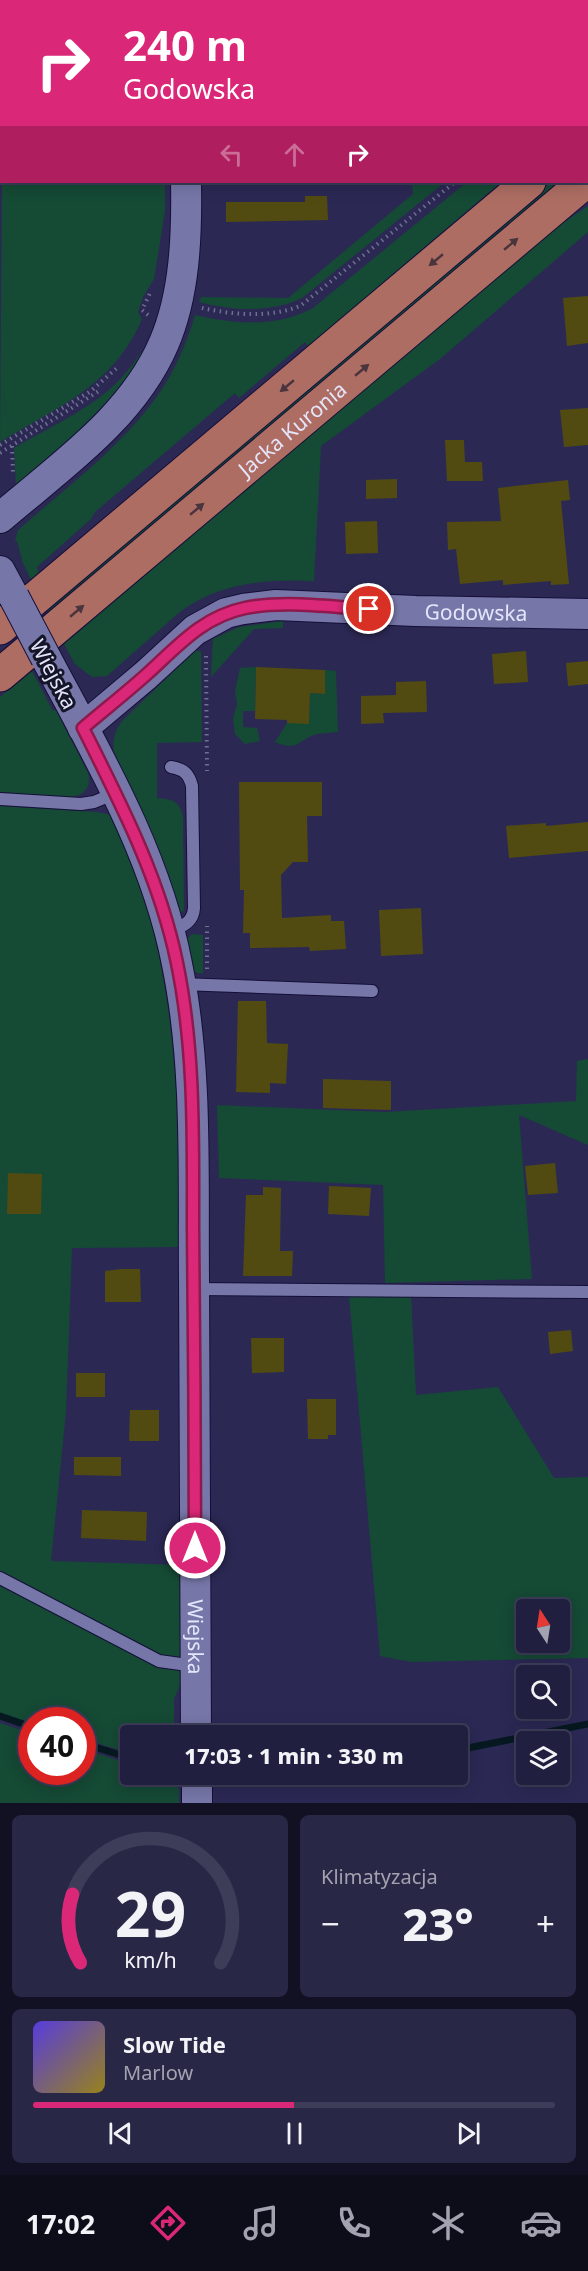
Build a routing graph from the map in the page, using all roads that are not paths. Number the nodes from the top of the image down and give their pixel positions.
1 (186, 183) edge
2 (528, 183) edge
3 (582, 183) edge
4 (0, 518) edge
5 (0, 571) edge
6 (588, 614) edge
7 (0, 628) edge
8 (0, 675) edge
9 (83, 728) junction
10 (171, 767) dead end
11 (116, 793) junction
12 (0, 799) edge
13 (169, 932) junction
14 (180, 984) junction
15 (372, 991) dead end
16 (194, 1289) junction
17 (588, 1292) edge
18 (0, 1578) edge
19 (196, 1666) junction
20 (196, 1725) edge
21 (197, 1785) edge
22 (197, 1803) edge

1 - 4 street
2 -> 7 main road, Jacka Kuronia
8 -> 3 main road, Jacka Kuronia
5 - 9 street, Wiejska, bridge
6 - 9 street, Godowska
9 - 11 street, Wiejska
10 - 13 lane
11 - 12 lane
11 - 13 street, Wiejska
13 - 14 street, Wiejska
14 - 15 lane
14 - 16 street, Wiejska
16 - 17 lane
16 - 19 street, Wiejska
18 - 19 lane
19 - 20 street, Wiejska
21 - 22 street

